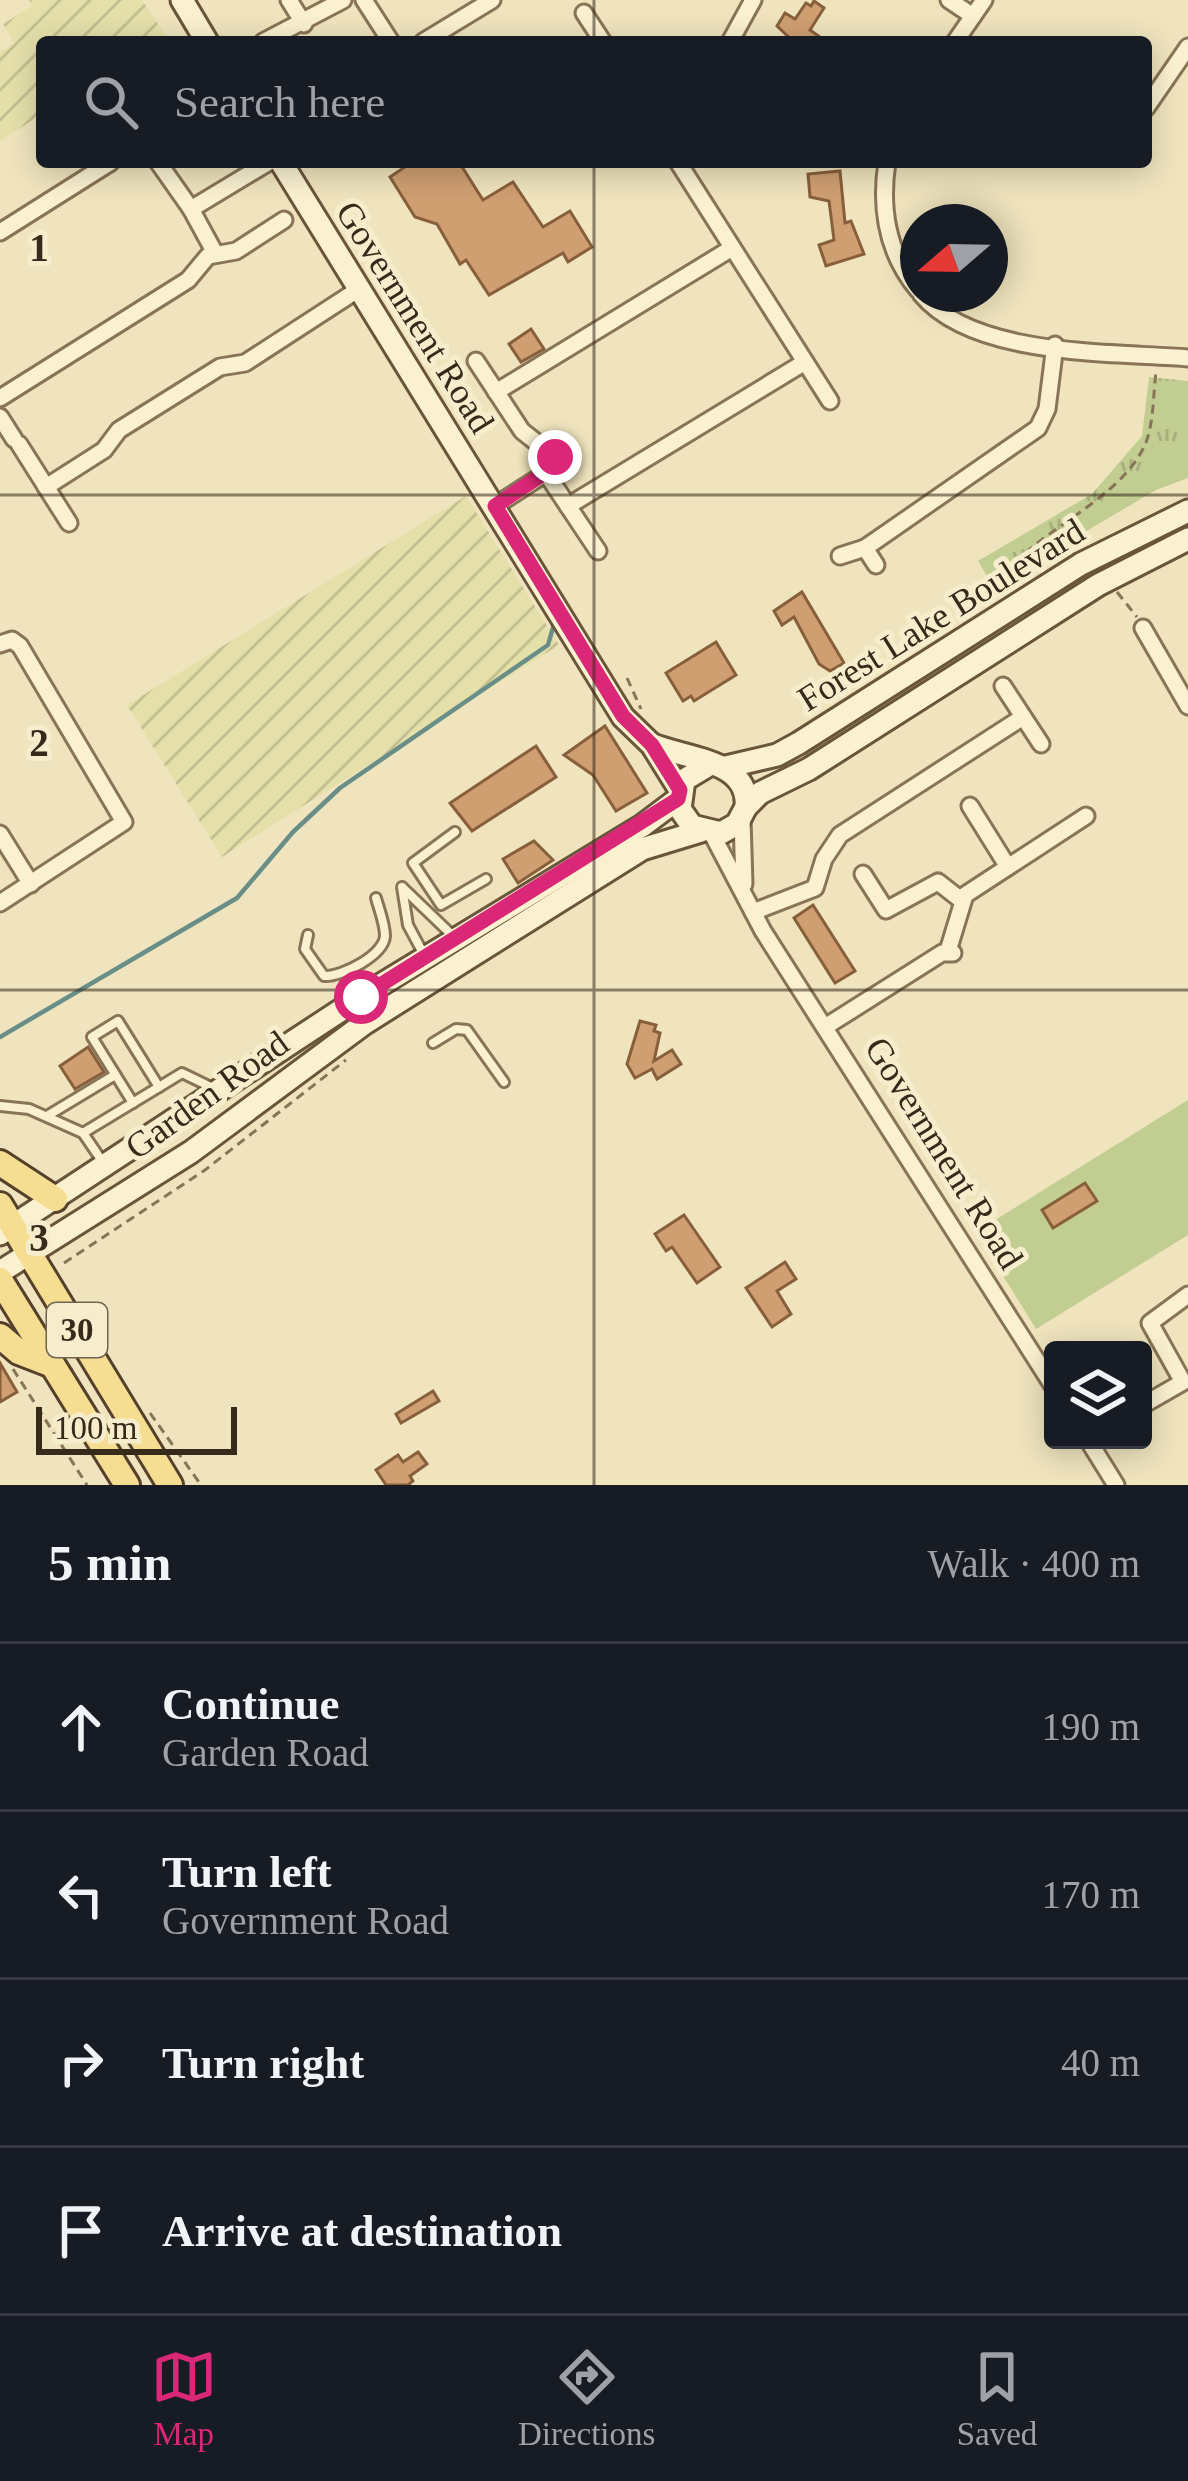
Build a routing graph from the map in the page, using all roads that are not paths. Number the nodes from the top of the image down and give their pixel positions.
1 (182, 0) edge
2 (289, 0) edge
3 (344, 0) edge
4 (364, 0) edge
5 (492, 0) edge
6 (753, 0) edge
7 (949, 0) edge
8 (984, 0) edge
9 (584, 13) dead end
10 (973, 16) junction
11 (304, 24) junction
12 (203, 36) edge
13 (277, 36) edge
14 (387, 36) edge
15 (433, 36) edge
16 (598, 36) edge
17 (733, 36) edge
18 (960, 36) edge
19 (1188, 47) edge
20 (1152, 99) edge
21 (101, 168) edge
22 (162, 168) edge
23 (259, 168) edge
24 (285, 168) edge
25 (682, 168) edge
26 (887, 168) edge
27 (191, 209) junction
28 (284, 220) dead end
29 (0, 232) edge
30 (732, 248) junction
31 (215, 254) junction
32 (900, 261) edge
33 (359, 289) junction
34 (943, 312) edge
35 (1054, 346) junction
36 (1188, 358) edge
37 (476, 361) dead end
38 (805, 362) junction
39 (496, 392) junction
40 (0, 398) edge
41 (830, 401) dead end
42 (0, 417) edge
43 (546, 472) junction
44 (46, 487) junction
45 (495, 506) junction
46 (568, 506) junction
47 (1188, 511) edge
48 (69, 523) dead end
49 (1188, 539) edge
50 (865, 548) junction
51 (598, 551) dead end
52 (840, 556) dead end
53 (876, 565) dead end
54 (1143, 628) road end
55 (0, 644) edge
56 (1003, 686) dead end
57 (1188, 706) edge
58 (1023, 717) junction
59 (1041, 744) dead end
60 (652, 745) junction
61 (717, 766) junction
62 (679, 794) junction
63 (970, 806) dead end
64 (745, 811) junction
65 (1086, 816) dead end
66 (455, 832) dead end
67 (706, 832) junction
68 (0, 834) edge
69 (1008, 867) junction
70 (863, 874) dead end
71 (486, 879) dead end
72 (31, 884) junction
73 (745, 892) junction
74 (376, 898) dead end
75 (961, 900) junction
76 (0, 903) edge
77 (753, 912) junction
78 (308, 935) dead end
79 (456, 938) junction
80 (426, 957) junction
81 (445, 973) junction
82 (825, 1027) junction
83 (434, 1043) dead end
84 (116, 1076) junction
85 (504, 1082) dead end
86 (159, 1087) junction
87 (221, 1092) junction
88 (133, 1103) junction
89 (0, 1106) edge
90 (46, 1117) junction
91 (83, 1133) junction
92 (0, 1163) edge
93 (106, 1167) junction
94 (55, 1199) junction
95 (4, 1222) edge
96 (30, 1253) junction
97 (0, 1276) edge
98 (1188, 1295) edge
99 (0, 1336) edge
100 (50, 1364) junction
101 (1044, 1372) edge
102 (1185, 1386) edge
103 (1152, 1401) edge
104 (1094, 1449) edge
105 (127, 1485) edge
106 (170, 1485) edge
107 (1116, 1485) edge

1 - 12 main road
2 - 11 street
3 - 11 street
4 - 14 street
5 - 15 street
6 - 17 street
7 - 10 street
8 - 10 street
9 - 16 street
10 - 18 street
11 - 13 street
19 - 20 street
21 - 29 street
22 - 27 street
23 - 27 street
24 - 33 main road, Government Road
25 - 30 street
26 - 32 street
27 - 31 street
28 - 31 street
30 - 38 street
30 - 39 street
31 - 40 street
33 - 44 street
33 - 45 main road, Government Road
34 - 35 street
35 - 36 street
35 - 50 street
37 - 39 street
38 - 41 street
38 - 46 street
39 - 43 street
42 - 44 street
43 - 45 street
43 - 46 street
44 - 48 street
45 - 60 main road, Government Road
46 - 51 street
47 - 61 main road, Forest Lake Boulevard
49 - 64 main road, Forest Lake Boulevard
50 - 52 street
50 - 53 street
54 - 57 street
55 - 72 street
56 - 58 street
58 - 59 street
58 - 77 street
60 - 61 main road, Government Road
60 - 62 main road, Government Road
61 - 62 main road
61 - 64 main road
62 - 67 main road
62 - 79 main road, Garden Road
63 - 69 street
64 - 67 main road
64 - 73 street, Government Road
65 - 69 street
66 - 71 lane
67 - 73 street, Government Road
67 - 81 main road, Garden Road
68 - 72 street
69 - 75 street
70 - 75 street
72 - 76 street
73 - 77 street, Government Road
74 - 78 lane
75 - 82 street
77 - 82 street, Government Road
79 - 80 main road, Garden Road
79 - 80 lane
80 - 81 lane
80 - 87 main road, Garden Road
81 - 96 main road, Garden Road
82 - 101 street, Government Road
83 - 85 lane
84 - 86 lane
84 - 88 lane
84 - 90 lane
86 - 87 lane
86 - 88 lane
87 - 93 main road, Garden Road
88 - 91 lane
89 - 90 lane
90 - 91 lane
91 - 93 lane
92 - 94 main road
93 - 94 main road, Garden Road
94 - 95 main road, Garden Road
95 - 96 main road, 30
96 - 97 main road, Garden Road
96 - 106 main road, 30
97 - 100 main road, 30
98 - 102 street
99 - 100 main road
100 - 105 main road, 30
102 - 103 street
104 - 107 street

